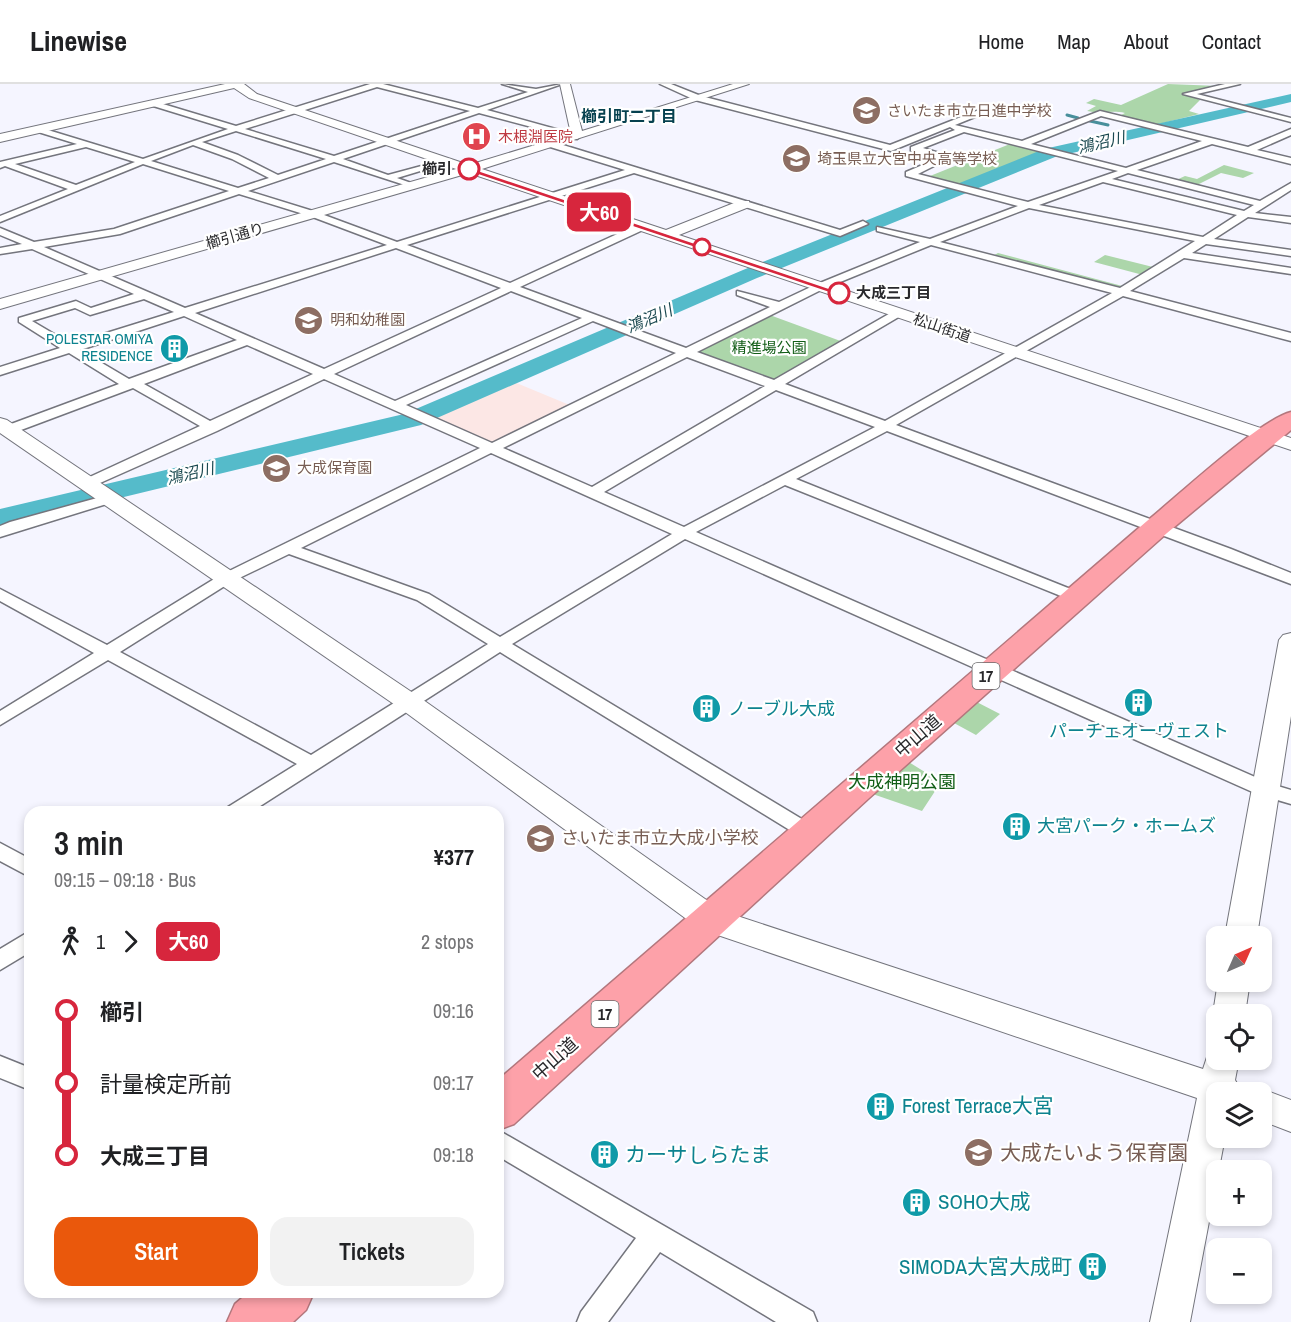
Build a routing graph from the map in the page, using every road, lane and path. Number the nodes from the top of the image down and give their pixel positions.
1 (236, 84) edge
2 (376, 84) edge
3 (506, 84) edge
4 (558, 84) edge
5 (565, 84) edge
6 (664, 84) edge
7 (744, 84) edge
8 (1236, 84) edge
9 (535, 91) junction
10 (1203, 91) junction
11 (1234, 96) dead end
12 (698, 98) junction
13 (153, 103) junction
14 (994, 106) dead end
15 (294, 110) junction
16 (477, 111) junction
17 (1291, 120) edge
18 (947, 125) junction
19 (235, 128) junction
20 (38, 129) junction
21 (964, 129) junction
22 (1291, 132) edge
23 (577, 136) junction
24 (0, 138) edge
25 (1211, 141) junction
26 (193, 142) junction
27 (387, 142) junction
28 (86, 144) junction
29 (550, 144) junction
30 (1023, 144) junction
31 (1249, 150) junction
32 (335, 159) junction
33 (1291, 160) edge
34 (138, 161) junction
35 (2, 163) edge
36 (437, 163) dead end
37 (391, 165) dead end
38 (469, 169) junction
39 (633, 170) junction
40 (370, 171) junction
41 (1126, 171) junction
42 (277, 178) junction
43 (388, 178) junction
44 (1102, 179) junction
45 (411, 186) junction
46 (1291, 186) edge
47 (75, 188) junction
48 (239, 191) junction
49 (552, 197) junction
50 (744, 204) junction
51 (1260, 204) junction
52 (1027, 206) junction
53 (313, 214) junction
54 (1244, 214) junction
55 (0, 219) edge
56 (1291, 220) edge
57 (863, 224) dead end
58 (641, 227) junction
59 (882, 229) dead end
60 (0, 231) edge
61 (666, 235) junction
62 (1203, 240) junction
63 (927, 242) junction
64 (30, 245) junction
65 (398, 247) junction
66 (0, 251) edge
67 (1291, 253) edge
68 (1180, 254) junction
69 (1291, 271) edge
70 (98, 275) junction
71 (819, 286) junction
72 (511, 289) junction
73 (1120, 292) junction
74 (741, 293) dead end
75 (144, 295) junction
76 (0, 304) edge
77 (779, 306) junction
78 (184, 313) junction
79 (898, 313) junction
80 (591, 318) junction
81 (1291, 337) edge
82 (246, 341) junction
83 (69, 349) junction
84 (1013, 352) junction
85 (685, 353) junction
86 (0, 371) edge
87 (323, 375) junction
88 (130, 383) junction
89 (774, 386) junction
90 (394, 406) junction
91 (1291, 419) edge
92 (4, 427) edge
93 (884, 427) junction
94 (212, 428) junction
95 (1278, 440) edge
96 (492, 447) junction
97 (783, 479) junction
98 (98, 492) junction
99 (593, 492) junction
100 (1157, 526) junction
101 (0, 532) edge
102 (686, 532) junction
103 (288, 548) junction
104 (225, 579) junction
105 (1291, 579) edge
106 (0, 594) edge
107 (1077, 597) junction
108 (1291, 640) edge
109 (502, 643) junction
110 (109, 651) junction
111 (994, 670) junction
112 (410, 703) junction
113 (0, 719) edge
114 (312, 764) junction
115 (1264, 789) junction
116 (1291, 797) edge
117 (245, 806) edge
118 (808, 832) junction
119 (0, 851) edge
120 (24, 865) edge
121 (711, 920) junction
122 (1243, 926) edge
123 (24, 944) edge
124 (0, 961) edge
125 (0, 1066) edge
126 (24, 1076) edge
127 (1221, 1080) edge
128 (504, 1104) edge
129 (1272, 1109) edge
130 (1291, 1116) edge
131 (504, 1146) edge
132 (656, 1236) junction
133 (281, 1298) edge
134 (253, 1322) edge
135 (591, 1322) edge
136 (803, 1322) edge
137 (1170, 1322) edge

1 - 13 street
1 - 15 street, 松山街道
2 - 15 street
2 - 16 street
3 - 9 street
4 - 9 street
5 - 23 street
6 - 12 street
7 - 12 street
8 - 10 street
9 - 16 street
10 - 11 street
10 - 17 street
12 - 18 street
12 - 23 street
13 - 19 street
13 - 20 street
14 - 18 street
15 - 19 street
15 - 27 street, 松山街道
16 - 23 street
16 - 27 street
18 - 21 street
19 - 26 street
19 - 32 street
20 - 24 street
20 - 28 street
21 - 30 street
21 - 52 street
22 - 31 street
23 - 29 street
25 - 30 street
25 - 31 street
25 - 41 street
26 - 34 street
26 - 42 street
27 - 32 street
27 - 38 street, 松山街道
28 - 34 street
28 - 35 street
29 - 38 street
29 - 39 street
30 - 41 street
31 - 33 street
32 - 40 street
32 - 42 street
34 - 47 street
34 - 48 street
35 - 47 street
36 - 43 street
37 - 40 street
38 - 45 street, 櫛引通り
38 - 49 street, 松山街道
39 - 49 street
39 - 50 street
40 - 43 street
41 - 44 street
41 - 51 street
42 - 48 street
43 - 45 street
44 - 52 street
44 - 54 street
45 - 53 street, 櫛引通り
46 - 51 street
47 - 55 street
48 - 53 street
48 - 64 street
49 - 58 street, 松山街道
49 - 65 street
50 - 57 street
50 - 61 street
51 - 54 street
52 - 62 street
52 - 63 street
53 - 65 street
53 - 70 street, 櫛引通り
54 - 56 street
54 - 62 street
58 - 61 street, 松山街道
58 - 72 street
59 - 63 street
60 - 64 street
61 - 71 street, 松山街道
62 - 67 street
62 - 68 street
63 - 71 street
63 - 73 street
64 - 66 street
64 - 70 street
65 - 72 street
65 - 78 street
68 - 69 street
68 - 73 street
70 - 75 street
70 - 76 street, 櫛引通り
71 - 77 street
71 - 79 street, 松山街道
72 - 80 street
72 - 87 street
73 - 81 street
73 - 84 street
74 - 77 street
75 - 78 street
75 - 83 street
77 - 85 street
78 - 82 street
78 - 83 street
79 - 84 street, 松山街道
79 - 89 street
80 - 85 street
80 - 90 street
82 - 87 street
82 - 88 street
83 - 86 street
83 - 88 street
84 - 93 street
84 - 95 street, 松山街道
85 - 89 street
85 - 96 street
87 - 90 street
87 - 94 street
88 - 92 street
88 - 94 street
89 - 93 street
89 - 99 street
90 - 96 street
91 - 95 highway, 中山道 / 17
92 - 98 street
93 - 97 street
93 - 100 street
94 - 98 street
95 - 100 highway, 中山道 / 17
96 - 99 street
96 - 103 street
97 - 102 street
97 - 107 street
98 - 101 street
98 - 104 street
99 - 102 street
100 - 105 street
100 - 107 highway, 中山道 / 17
102 - 109 street
102 - 111 street
103 - 104 street
103 - 109 street
104 - 110 street
104 - 112 street
106 - 110 street
107 - 111 highway, 中山道 / 17
108 - 115 street
109 - 112 street
109 - 118 street
110 - 113 street
110 - 114 street
111 - 115 street
111 - 118 highway, 中山道 / 17
112 - 114 street
112 - 121 street
114 - 117 street
115 - 116 street
115 - 122 street
118 - 121 highway, 中山道 / 17
119 - 120 street
121 - 127 street
121 - 128 highway, 中山道 / 17
123 - 124 street
125 - 126 street
127 - 137 street
129 - 130 street
131 - 132 street
132 - 135 street
132 - 136 street
133 - 134 highway

